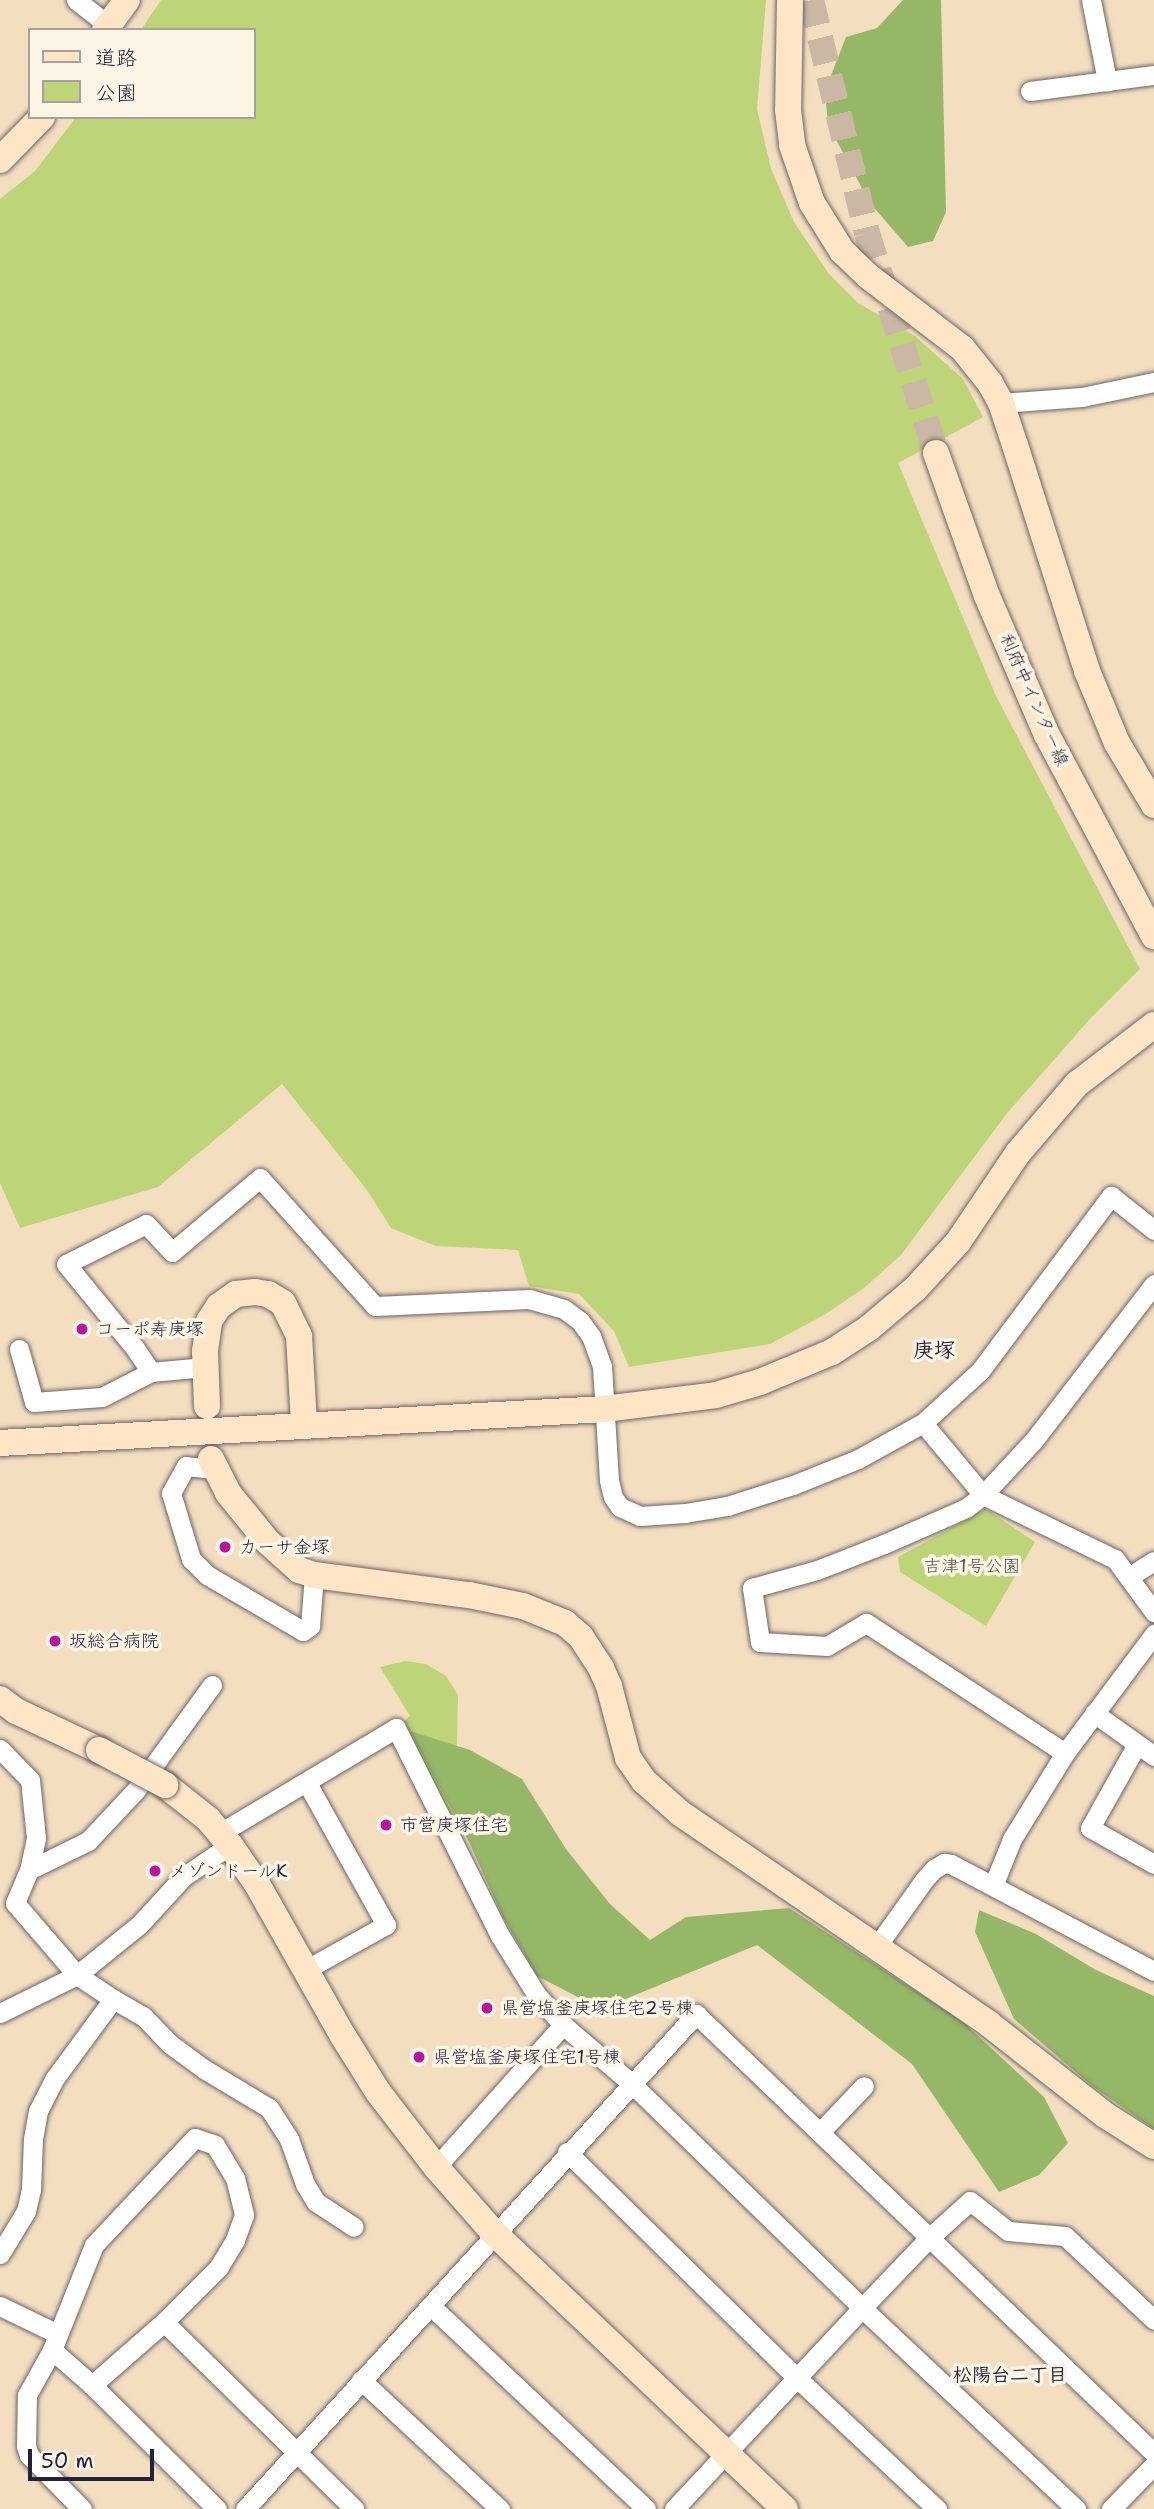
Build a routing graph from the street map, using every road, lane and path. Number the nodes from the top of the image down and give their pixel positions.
1 (76, 0) edge
2 (127, 0) edge
3 (790, 0) edge
4 (1091, 0) edge
5 (107, 27) edge
6 (1154, 75) edge
7 (1107, 81) junction
8 (1030, 91) dead end
9 (40, 119) edge
10 (0, 160) edge
11 (1154, 382) edge
12 (1001, 403) junction
13 (936, 453) tunnel mouth
14 (1154, 805) edge
15 (1154, 936) edge
16 (1154, 1025) edge
17 (1154, 1230) edge
18 (1154, 1284) edge
19 (19, 1349) dead end
20 (205, 1367) junction
21 (150, 1371) junction
22 (207, 1406) dead end
23 (604, 1409) junction
24 (923, 1423) junction
25 (304, 1424) junction
26 (0, 1443) edge
27 (213, 1464) joint
28 (983, 1495) junction
29 (1154, 1561) edge
30 (314, 1576) junction
31 (1130, 1576) junction
32 (1154, 1612) edge
33 (1154, 1634) edge
34 (212, 1685) dead end
35 (0, 1699) edge
36 (1094, 1713) junction
37 (1136, 1746) junction
38 (0, 1749) edge
39 (1065, 1753) junction
40 (1154, 1756) edge
41 (307, 1783) junction
42 (225, 1839) junction
43 (1154, 1864) edge
44 (29, 1870) junction
45 (993, 1886) junction
46 (877, 1946) junction
47 (305, 1970) junction
48 (1154, 1971) edge
49 (77, 1975) junction
50 (113, 1999) junction
51 (0, 2013) edge
52 (563, 2025) junction
53 (631, 2083) junction
54 (864, 2086) dead end
55 (821, 2131) junction
56 (1154, 2146) edge
57 (567, 2152) junction
58 (436, 2167) junction
59 (354, 2227) dead end
60 (494, 2234) junction
61 (929, 2238) junction
62 (0, 2254) edge
63 (432, 2307) junction
64 (862, 2308) junction
65 (1, 2310) edge
66 (1154, 2320) edge
67 (164, 2322) junction
68 (55, 2342) junction
69 (797, 2378) junction
70 (360, 2380) junction
71 (92, 2385) junction
72 (1154, 2453) edge
73 (295, 2454) junction
74 (726, 2454) junction
75 (1154, 2465) edge
76 (82, 2509) edge
77 (217, 2509) edge
78 (245, 2509) edge
79 (354, 2509) edge
80 (500, 2509) edge
81 (646, 2509) edge
82 (674, 2509) edge
83 (785, 2509) edge
84 (937, 2509) edge
85 (1076, 2509) edge
86 (1111, 2509) edge

1 - 5 street
2 - 5 street
3 - 12 street
4 - 7 street
6 - 7 street
7 - 8 street
9 - 10 street
11 - 12 street
12 - 14 street
13 - 15 street, 利府中インター線
16 - 23 street
17 - 24 street
18 - 28 street
19 - 21 street
20 - 21 street
20 - 22 street
20 - 25 street
21 - 23 street
23 - 24 street
23 - 25 street
24 - 28 street
25 - 26 street
27 - 30 street
27 - 30 street
28 - 31 street
28 - 39 street
29 - 31 street
30 - 46 street
31 - 32 street
33 - 36 street
34 - 44 street
35 - 42 street, bridge
36 - 37 street
36 - 39 street
37 - 40 street
37 - 43 street
38 - 44 street
39 - 45 street
41 - 42 street
41 - 47 street
41 - 52 street
42 - 47 street
42 - 49 street
44 - 49 street
45 - 46 street
45 - 48 street
46 - 56 street
47 - 58 street
49 - 50 street
49 - 51 street
50 - 59 street
50 - 62 street
52 - 53 street
52 - 58 street
53 - 55 street
53 - 57 street
53 - 64 street
54 - 55 street
55 - 61 street
57 - 60 street
57 - 69 street
58 - 60 street
60 - 63 street
60 - 74 street
61 - 64 street
61 - 66 street
61 - 72 street
63 - 70 street
63 - 81 street
64 - 69 street
64 - 85 street
65 - 68 street
67 - 68 street
67 - 71 street
67 - 73 street
68 - 71 street
68 - 76 street
69 - 74 street
69 - 84 street
70 - 73 street
70 - 80 street
71 - 77 street
73 - 78 street
73 - 79 street
74 - 82 street
74 - 83 street
75 - 86 street

